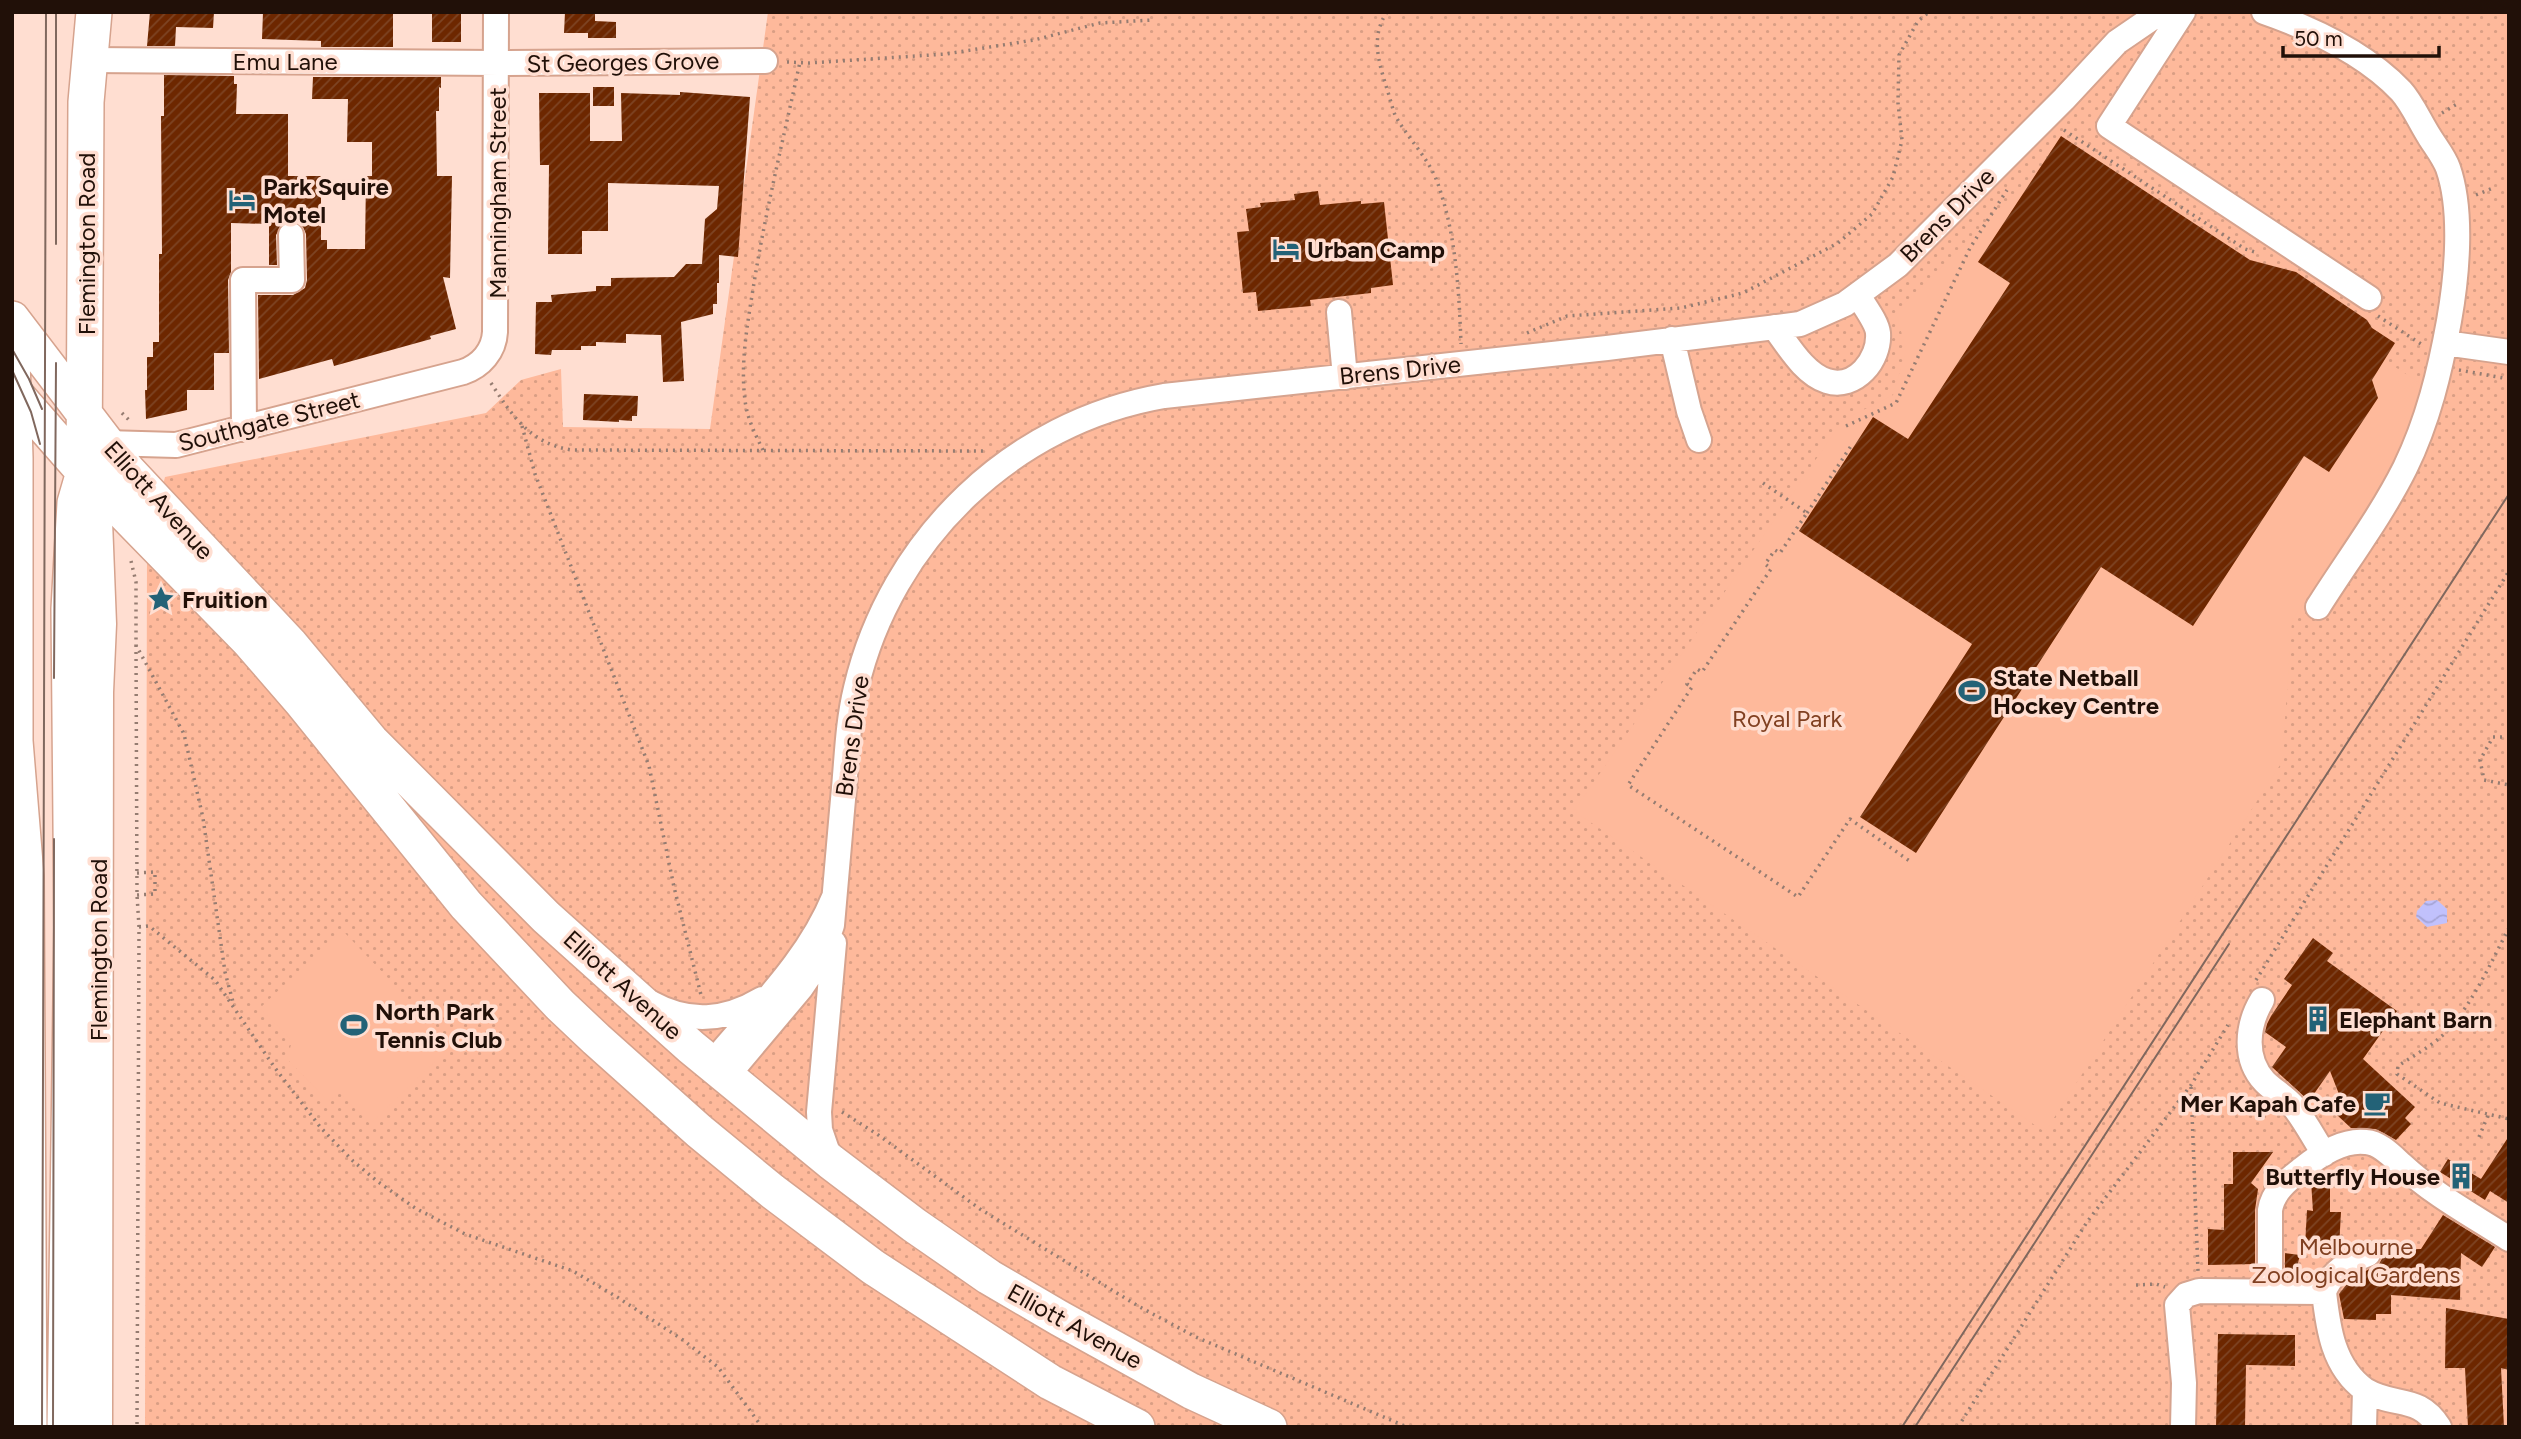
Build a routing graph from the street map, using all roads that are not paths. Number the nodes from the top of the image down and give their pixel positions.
1 (94, 12) edge
2 (481, 12) edge
3 (496, 12) edge
4 (2175, 12) edge
5 (2183, 12) edge
6 (2264, 12) edge
7 (89, 60) junction
8 (765, 61) road end
9 (489, 63) junction
10 (291, 235) dead end
11 (1858, 295) junction
12 (2373, 307) road end
13 (1339, 312) dead end
14 (12, 319) edge
15 (1774, 327) junction
16 (1672, 339) junction
17 (2509, 352) edge
18 (2443, 355) junction
19 (470, 362) joint
20 (1345, 377) junction
21 (13, 380) edge
22 (85, 414) junction
23 (244, 429) junction
24 (1699, 440) dead end
25 (107, 443) junction
26 (84, 474) junction
27 (2318, 607) dead end
28 (13, 695) edge
29 (13, 753) edge
30 (834, 902) junction
31 (592, 958) junction
32 (774, 990) junction
33 (2262, 1000) dead end
34 (719, 1071) junction
35 (679, 1114) junction
36 (2324, 1154) junction
37 (831, 1162) junction
38 (2509, 1239) edge
39 (2368, 1254) dead end
40 (2270, 1290) junction
41 (2324, 1292) junction
42 (21, 1308) edge
43 (2365, 1390) junction
44 (29, 1427) edge
45 (65, 1427) edge
46 (97, 1427) edge
47 (1137, 1427) edge
48 (1269, 1427) edge
49 (2183, 1427) edge
50 (2364, 1427) edge
51 (2439, 1427) edge

1 - 7 highway, Flemington Road
2 - 9 street, Manningham Street
3 - 9 street, Manningham Street
4 - 11 street, Brens Drive
5 - 12 street
6 - 18 street
7 - 9 street, Emu Lane
7 - 22 highway, Flemington Road
8 - 9 street, St Georges Grove
9 - 19 street, Manningham Street
10 - 23 street
11 - 15 street, Brens Drive
11 - 15 street
13 - 20 street
14 - 22 highway, Elliott Avenue
15 - 16 street, Brens Drive
16 - 20 street, Brens Drive
16 - 24 street
17 - 18 street
18 - 27 street
19 - 23 street, Southgate Street
20 - 30 street, Brens Drive
21 - 26 highway, Elliott Avenue
21 - 28 highway
22 - 25 highway, Elliott Avenue
22 - 26 highway, Flemington Road
23 - 25 street, Southgate Street
25 - 31 highway, Elliott Avenue
26 - 35 highway, Elliott Avenue
26 - 45 highway, Flemington Road
26 - 46 main road, Flemington Road
28 - 29 highway
29 - 42 highway
30 - 32 street, Brens Drive
30 - 34 street, Brens Drive
30 - 37 street
31 - 32 street
31 - 34 highway, Elliott Avenue
32 - 34 street, Brens Drive
33 - 36 street
34 - 35 highway
34 - 37 highway, Elliott Avenue
35 - 47 highway, Elliott Avenue
36 - 38 street
36 - 40 street
37 - 48 highway, Elliott Avenue
39 - 41 street
40 - 41 street
40 - 49 street
41 - 43 street
42 - 44 highway
43 - 50 street
43 - 51 street

